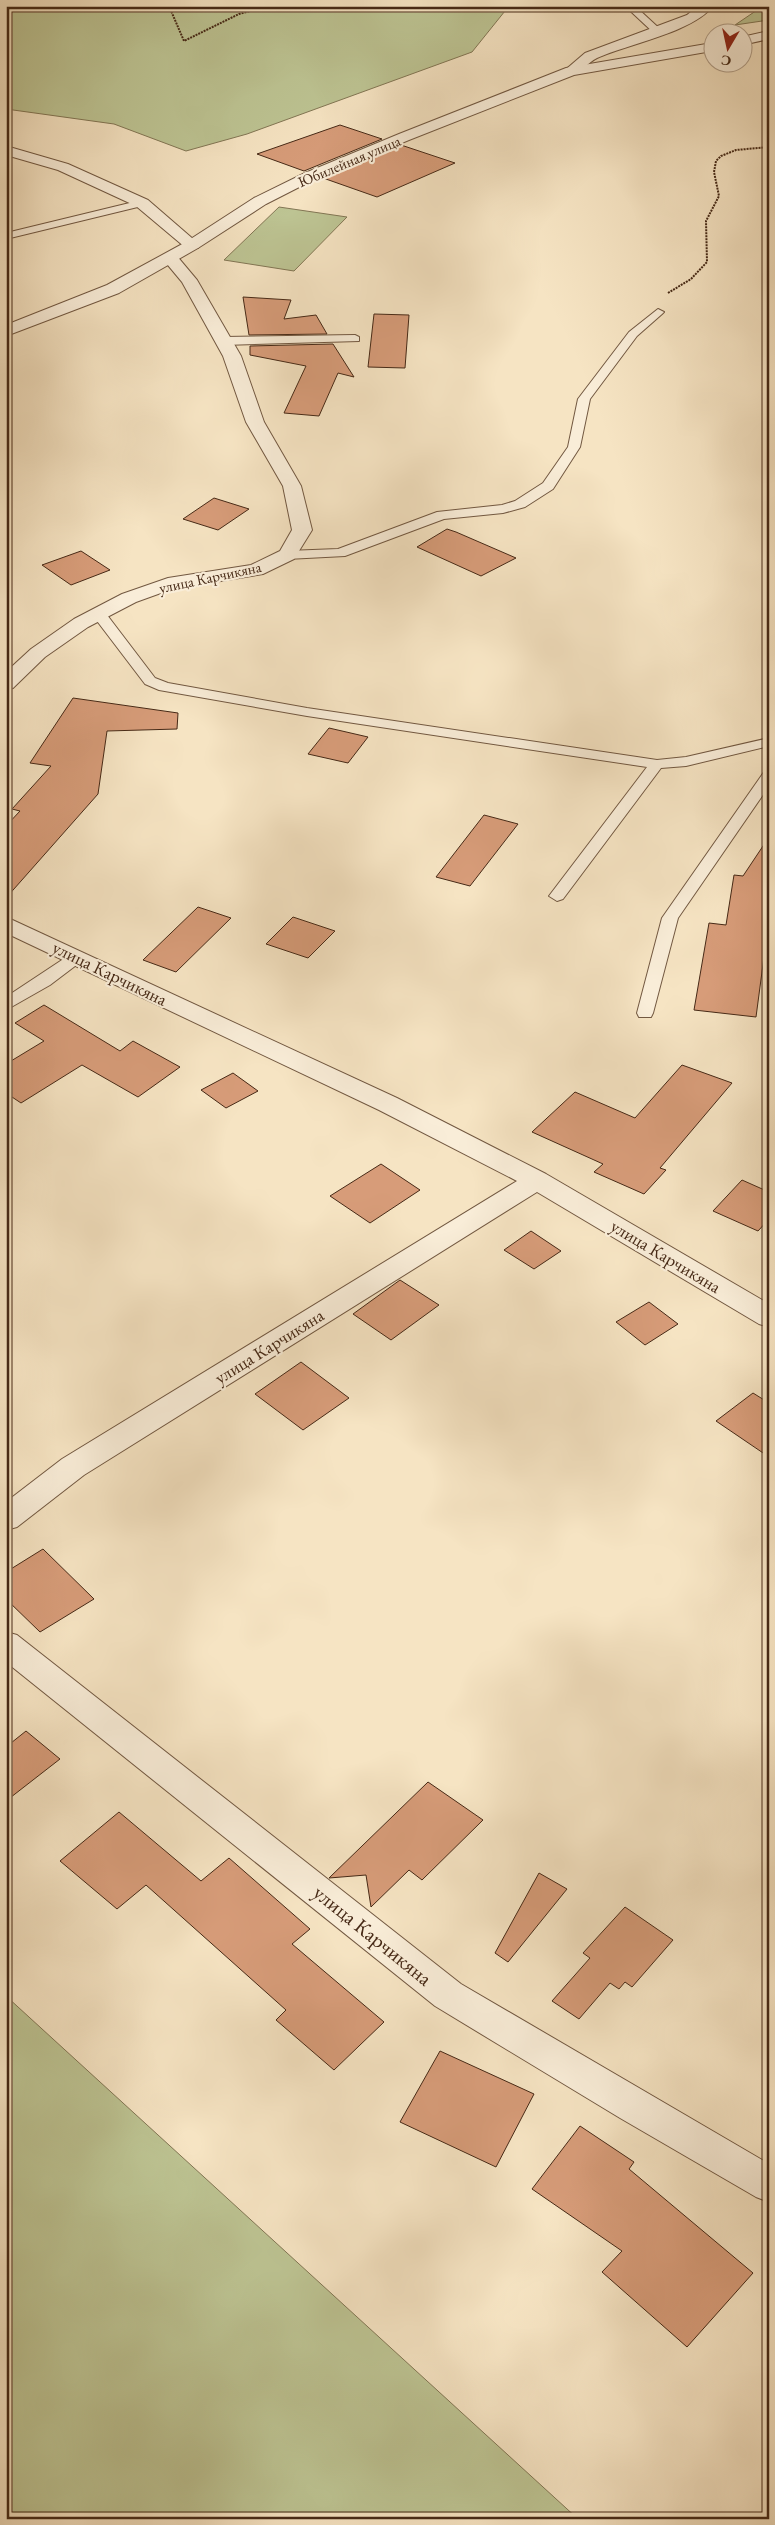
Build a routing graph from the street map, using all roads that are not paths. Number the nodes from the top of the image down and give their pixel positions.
1 (629, 6) edge
2 (706, 6) edge
3 (658, 32) junction
4 (769, 35) edge
5 (752, 39) edge
6 (702, 49) edge
7 (571, 71) junction
8 (6, 150) edge
9 (142, 202) junction
10 (6, 236) edge
11 (192, 245) junction
12 (170, 258) junction
13 (658, 312) road end
14 (6, 331) edge
15 (355, 338) dead end
16 (224, 341) junction
17 (287, 555) junction
18 (99, 614) junction
19 (6, 684) edge
20 (769, 742) edge
21 (658, 764) junction
22 (769, 775) edge
23 (557, 896) dead end
24 (6, 924) edge
25 (77, 957) junction
26 (6, 1005) edge
27 (645, 1013) dead end
28 (537, 1180) junction
29 (769, 1317) edge
30 (6, 1519) edge
31 (6, 1644) edge
32 (769, 2184) edge

1 - 3 lane
2 - 3 street
3 - 7 street
4 - 5 street
6 - 7 street, Юбилейная улица
7 - 11 street, Юбилейная улица
8 - 9 street
9 - 10 lane
9 - 11 street
11 - 12 street, Юбилейная улица
12 - 14 street, Юбилейная улица
12 - 16 street
13 - 17 lane
15 - 16 lane
16 - 17 street
17 - 18 street, улица Карчикяна
18 - 19 street, улица Карчикяна
18 - 21 lane
20 - 21 lane
21 - 23 lane
22 - 27 lane
24 - 25 street, улица Карчикяна
25 - 26 lane
25 - 28 street, улица Карчикяна
28 - 29 street, улица Карчикяна
28 - 30 street, улица Карчикяна
31 - 32 street, улица Карчикяна

